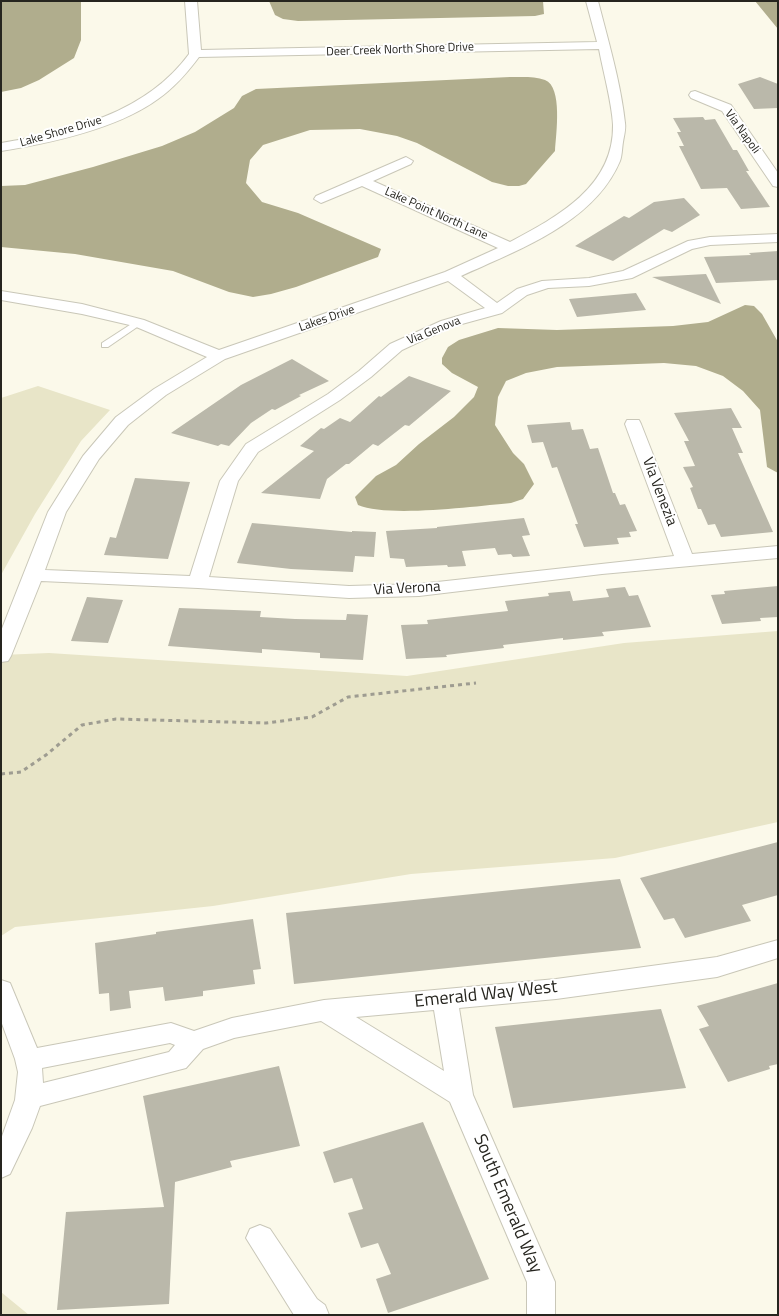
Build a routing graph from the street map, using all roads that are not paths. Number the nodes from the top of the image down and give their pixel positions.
1 (191, 1) edge
2 (592, 1) edge
3 (604, 45) junction
4 (195, 54) junction
5 (695, 95) dead end
6 (1, 147) edge
7 (406, 161) dead end
8 (361, 180) junction
9 (778, 184) edge
10 (321, 199) dead end
11 (778, 238) edge
12 (510, 248) junction
13 (450, 275) junction
14 (1, 295) edge
15 (497, 310) junction
16 (139, 323) junction
17 (105, 345) dead end
18 (219, 356) junction
19 (633, 424) dead end
20 (778, 552) edge
21 (685, 560) junction
22 (34, 575) junction
23 (198, 582) junction
24 (1, 656) edge
25 (778, 949) edge
26 (1, 990) edge
27 (445, 1000) junction
28 (324, 1010) junction
29 (194, 1042) junction
30 (29, 1060) junction
31 (460, 1095) junction
32 (30, 1097) junction
33 (1, 1166) edge
34 (260, 1238) dead end
35 (315, 1315) edge
36 (541, 1315) edge

1 - 4 street
2 - 3 street, Lakes Drive
3 - 4 street, Deer Creek North Shore Drive
3 - 12 street, Lakes Drive
4 - 6 street, Lake Shore Drive
5 - 9 street, Via Napoli
7 - 8 street
8 - 10 street
8 - 12 street, Lake Point North Lane
11 - 15 street, Via Genova
12 - 13 street, Lakes Drive
13 - 15 street
13 - 18 street, Lakes Drive
14 - 16 street
15 - 23 street, Via Genova
16 - 17 lane
16 - 18 street
18 - 22 street, Lakes Drive
19 - 21 street, Via Venezia
20 - 21 street, Via Verona
21 - 23 street, Via Verona
22 - 23 street, Via Verona
22 - 24 street, Lakes Drive
25 - 27 street, Emerald Way West
26 - 30 street
27 - 28 street, Emerald Way West
27 - 31 street, South Emerald Way
28 - 29 street, Emerald Way West
28 - 31 street
29 - 30 street
29 - 32 street, Emerald Way West
30 - 32 street
31 - 36 street, South Emerald Way
32 - 33 street
34 - 35 street

